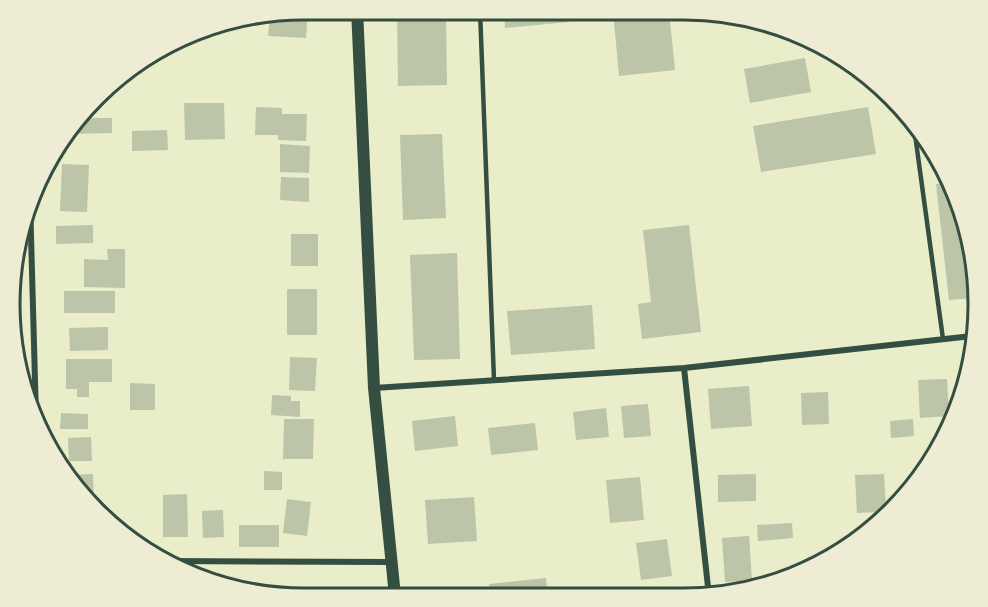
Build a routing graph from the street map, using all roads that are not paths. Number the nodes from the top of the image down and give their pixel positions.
1 (357, 20) edge
2 (480, 20) edge
3 (916, 139) edge
4 (31, 225) edge
5 (966, 338) edge
6 (943, 339) junction
7 (684, 368) junction
8 (494, 380) junction
9 (374, 388) junction
10 (35, 396) edge
11 (185, 561) edge
12 (392, 562) junction
13 (708, 586) edge
14 (394, 588) edge

1 - 9 main road
2 - 8 lane
3 - 6 lane
4 - 10 street
5 - 6 street
6 - 7 street
7 - 8 street
7 - 13 street
8 - 9 street
9 - 12 main road
11 - 12 street
12 - 14 main road

